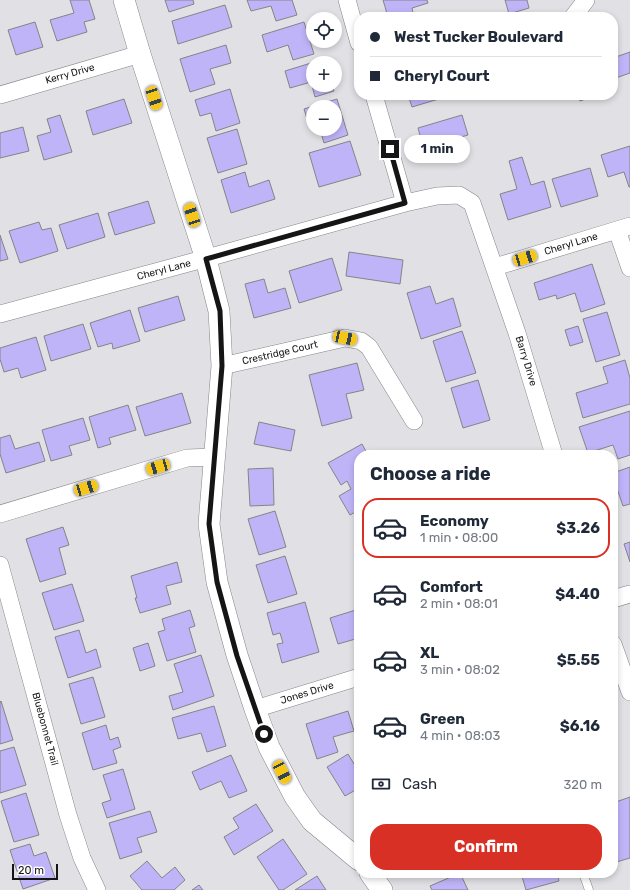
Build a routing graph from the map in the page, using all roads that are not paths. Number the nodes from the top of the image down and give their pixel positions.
1 (124, 0) edge
2 (347, 0) edge
3 (586, 0) edge
4 (577, 12) edge
5 (354, 25) edge
6 (140, 54) junction
7 (0, 95) edge
8 (375, 100) edge
9 (405, 203) junction
10 (624, 228) edge
11 (206, 259) junction
12 (495, 267) junction
13 (630, 268) edge
14 (0, 314) edge
15 (222, 366) junction
16 (414, 421) dead end
17 (552, 450) edge
18 (215, 457) junction
19 (0, 514) edge
20 (0, 564) edge
21 (630, 594) edge
22 (618, 598) edge
23 (618, 658) edge
24 (354, 679) edge
25 (630, 692) edge
26 (255, 709) junction
27 (354, 856) edge
28 (374, 878) edge
29 (584, 878) edge
30 (97, 890) edge
31 (382, 890) edge
32 (588, 890) edge

1 - 6 street
2 - 5 street
3 - 4 street
6 - 7 street, Kerry Drive
6 - 11 street
8 - 9 street
9 - 11 street, Cheryl Lane
9 - 12 street, Cheryl Lane
10 - 12 street, Cheryl Lane
10 - 13 street
11 - 14 street, Cheryl Lane
11 - 15 street
12 - 17 street, Barry Drive
15 - 16 street, Crestridge Court
15 - 18 street
18 - 19 street
18 - 26 street
20 - 30 street, Bluebonnet Trail
21 - 22 street
23 - 25 street
24 - 26 street, Jones Drive
26 - 27 street
28 - 31 street
29 - 32 lane

